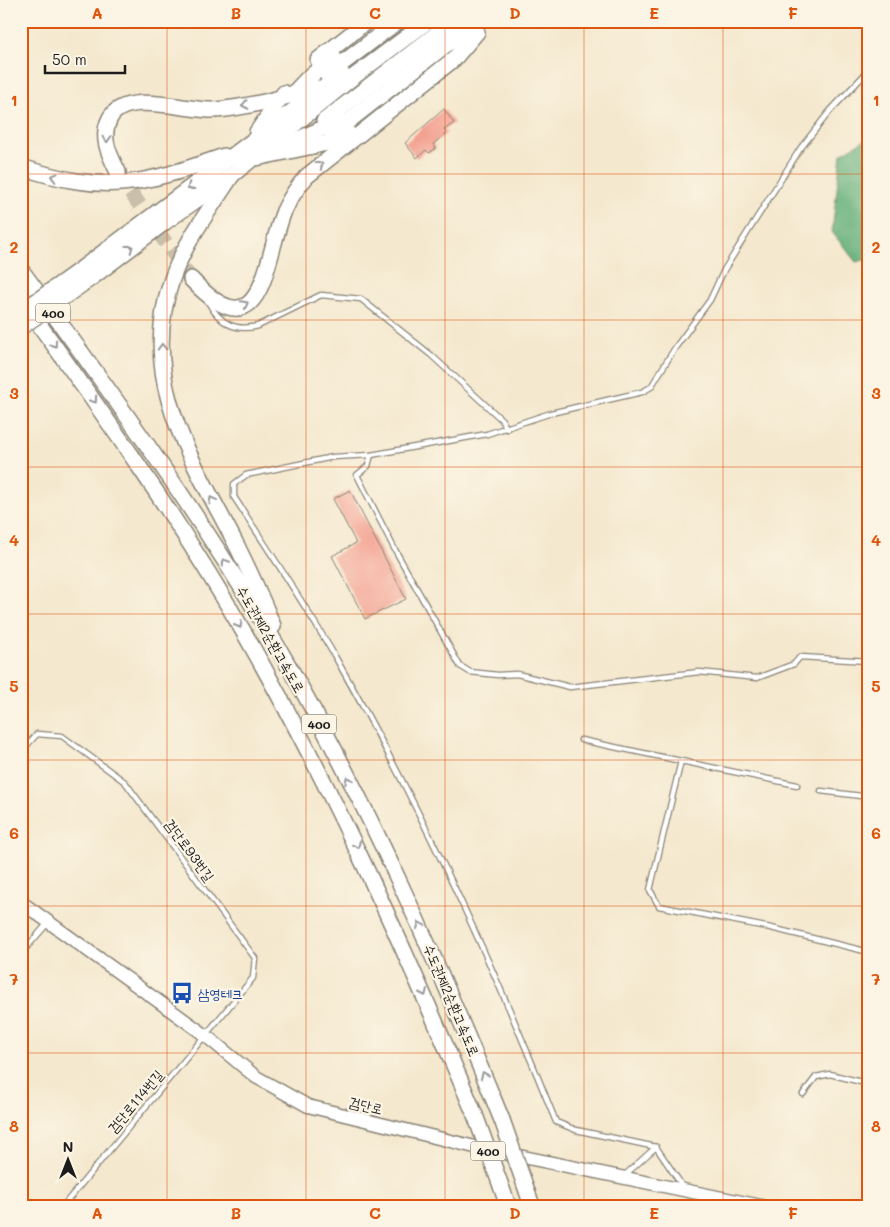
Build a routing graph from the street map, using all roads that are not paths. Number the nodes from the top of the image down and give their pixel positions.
1 (368, 21) edge
2 (383, 21) edge
3 (398, 21) edge
4 (410, 21) edge
5 (428, 21) edge
6 (440, 21) edge
7 (454, 21) edge
8 (464, 21) edge
9 (479, 25) edge
10 (869, 70) edge
11 (326, 85) junction
12 (293, 94) junction
13 (251, 141) junction
14 (237, 152) junction
15 (252, 159) junction
16 (21, 167) edge
17 (118, 172) tunnel mouth
18 (232, 175) junction
19 (21, 270) edge
20 (88, 272) junction
21 (191, 279) tunnel mouth
22 (202, 291) junction
23 (21, 299) edge
24 (21, 312) edge
25 (21, 328) edge
26 (507, 429) junction
27 (372, 455) junction
28 (869, 661) edge
29 (291, 671) junction
30 (581, 740) dead end
31 (21, 752) edge
32 (681, 761) junction
33 (797, 785) dead end
34 (821, 791) dead end
35 (869, 797) edge
36 (21, 902) edge
37 (48, 923) junction
38 (869, 952) edge
39 (21, 954) edge
40 (205, 1035) junction
41 (869, 1084) edge
42 (803, 1094) dead end
43 (656, 1147) junction
44 (623, 1177) junction
45 (686, 1190) junction
46 (63, 1206) edge
47 (508, 1206) edge
48 (532, 1206) edge
49 (761, 1206) edge

1 - 12 highway
2 - 12 highway
3 - 12 highway
4 - 11 highway
5 - 15 highway
6 - 15 highway
7 - 15 highway
8 - 15 highway
9 - 15 highway
22 -> 9 highway
10 - 26 lane
11 - 12 highway
11 - 13 highway
12 - 13 highway
12 - 13 highway
12 -> 17 highway
13 - 14 highway
14 -> 16 highway
14 -> 20 highway
15 - 18 highway
20 -> 18 highway
29 -> 18 highway
29 -> 19 highway, 수도권제2순환고속도로 / 400
20 - 24 highway, bridge
20 - 25 highway, bridge
21 - 22 highway
22 - 26 lane
23 -> 47 highway, 수도권제2순환고속도로 / 400, bridge
26 - 27 lane
27 - 28 lane
27 - 43 lane
48 -> 29 highway, 수도권제2순환고속도로 / 400, bridge
30 - 32 lane
31 - 40 lane, 검단로93번길
32 - 33 lane
32 - 38 lane
34 - 35 lane
36 - 37 main road, 검단로
37 - 39 lane
37 - 40 main road, 검단로
40 - 44 main road, 검단로
40 - 46 lane, 검단로114번길
41 - 42 lane
43 - 44 lane
43 - 45 lane
44 - 45 main road, 검단로
45 - 49 main road, 검단로

